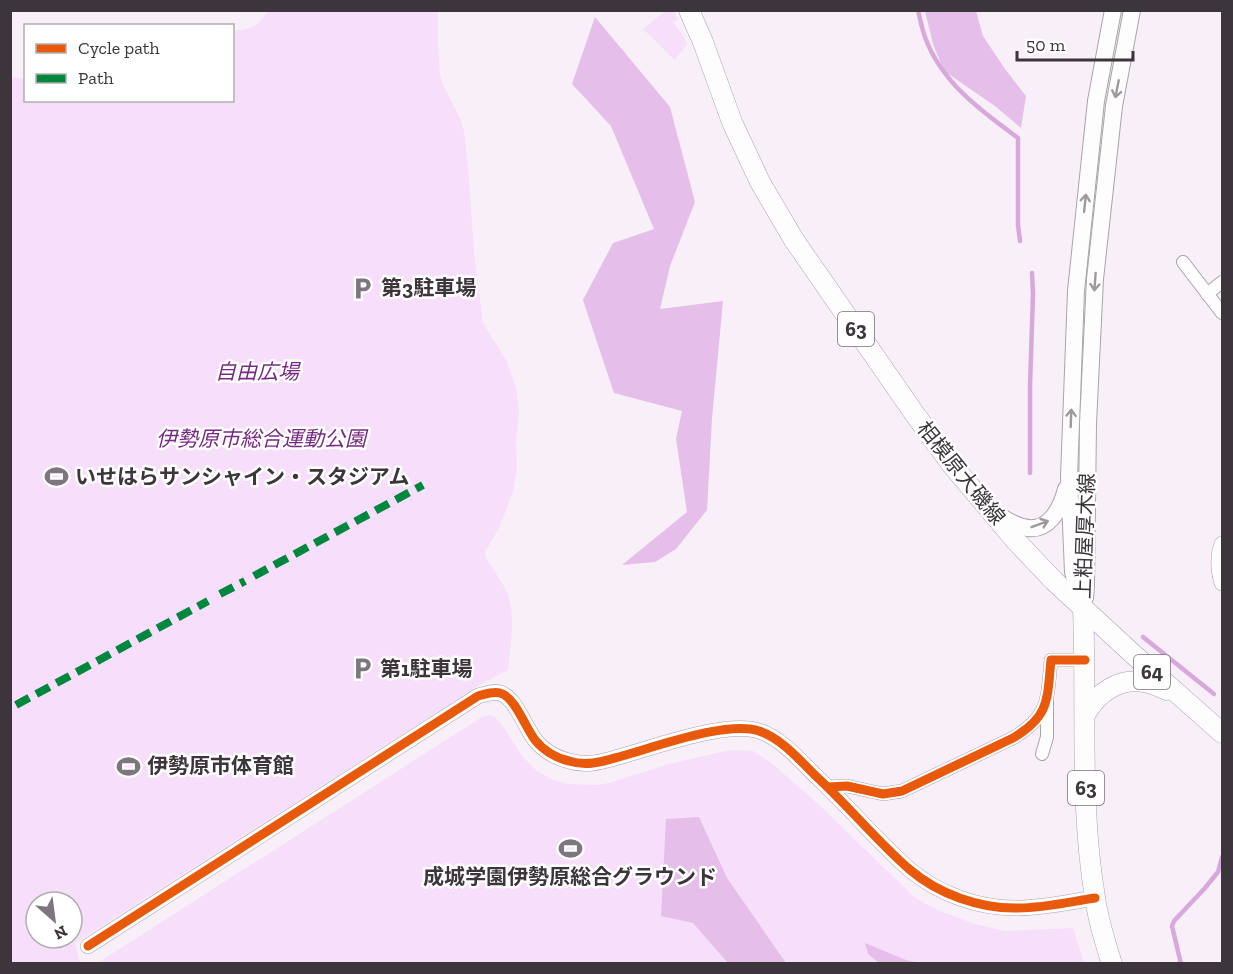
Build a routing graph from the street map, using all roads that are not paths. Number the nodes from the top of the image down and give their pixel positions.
1 (689, 10) edge
2 (1113, 10) edge
3 (1132, 10) edge
4 (1183, 262) dead end
5 (1222, 282) edge
6 (1207, 294) junction
7 (1222, 313) edge
8 (1069, 477) junction
9 (987, 508) junction
10 (1222, 544) edge
11 (1222, 583) edge
12 (1083, 609) junction
13 (1085, 660) junction
14 (1176, 693) junction
15 (1047, 701) junction
16 (1085, 716) junction
17 (1220, 727) edge
18 (1042, 754) dead end
19 (828, 787) junction
20 (1095, 898) junction
21 (88, 946) dead end
22 (1112, 963) edge

1 - 9 main road, 相模原大磯線 / 63
8 -> 2 main road, 上粕屋厚木線
3 -> 12 main road, 上粕屋厚木線
4 - 6 street
5 - 6 street
6 - 7 street
9 -> 8 main road
8 - 12 main road, 上粕屋厚木線
9 - 12 main road, 相模原大磯線 / 63
10 - 11 street
12 - 13 main road, 63
12 - 14 main road, 64
13 - 15 street
13 - 16 main road, 63
14 - 16 main road
14 - 17 main road, 64
15 - 18 street
15 - 19 street
16 - 20 main road, 63
19 - 20 street
19 - 21 street
20 - 22 main road, 63

